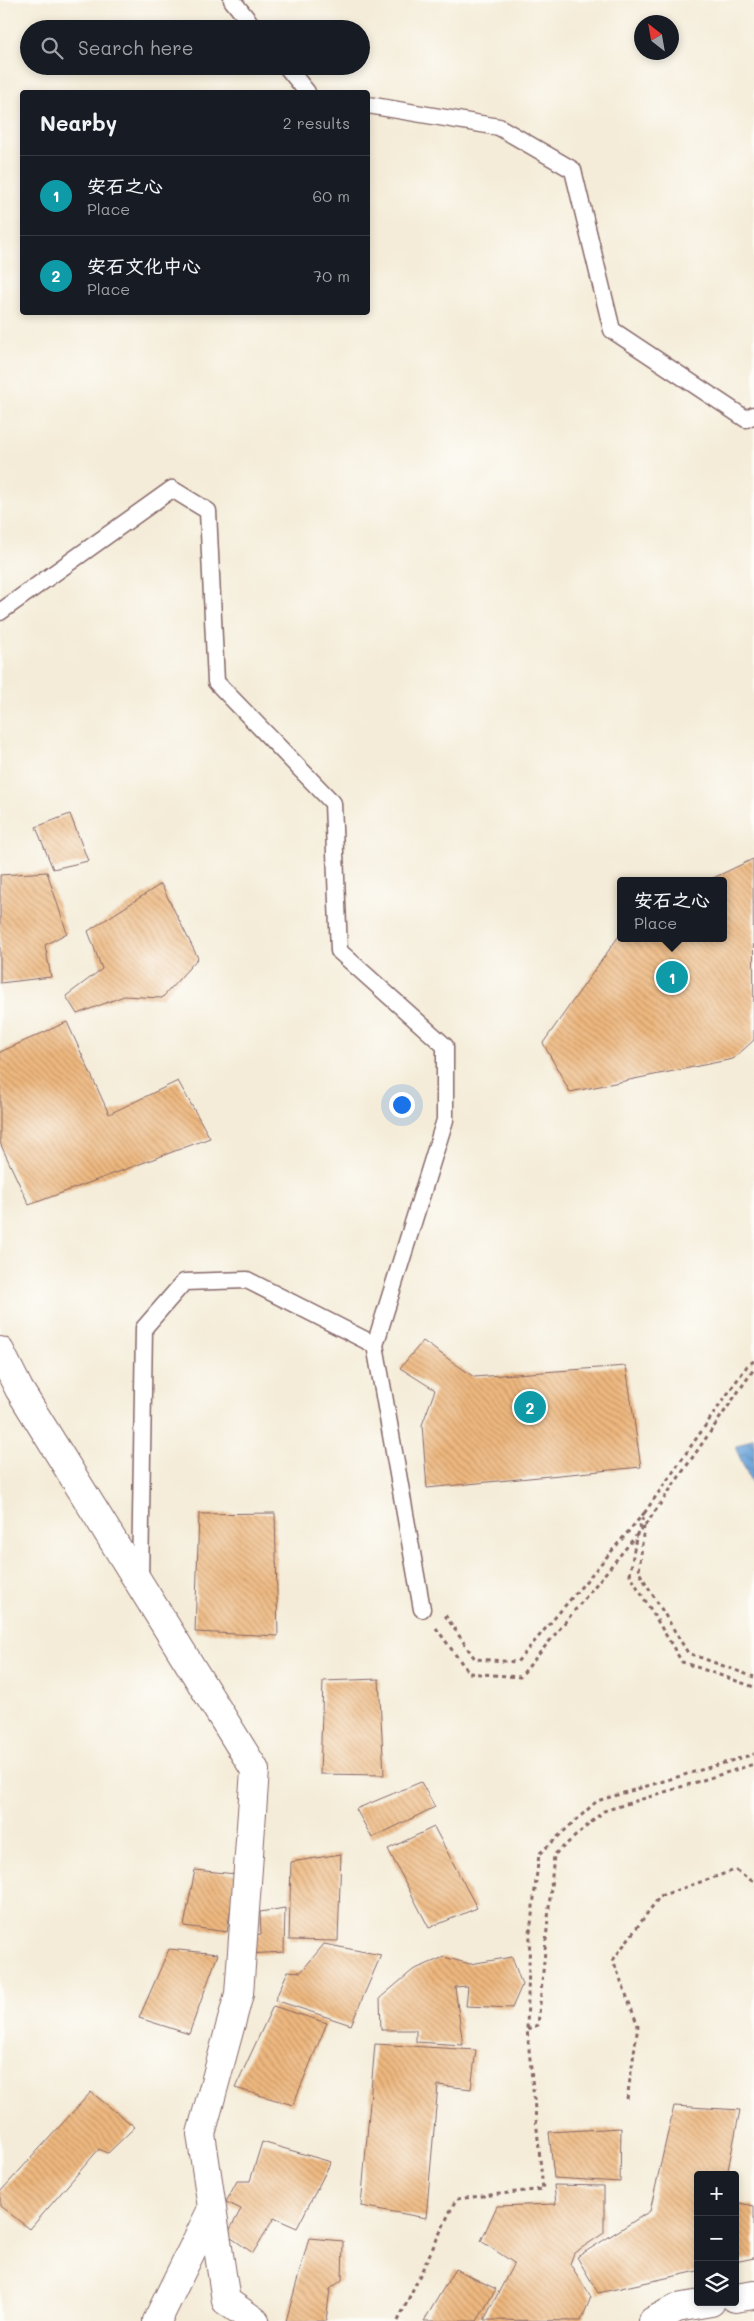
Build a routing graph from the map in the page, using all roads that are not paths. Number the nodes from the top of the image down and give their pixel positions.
1 (232, 0) edge
2 (248, 20) edge
3 (293, 75) edge
4 (305, 90) edge
5 (370, 105) edge
6 (754, 414) edge
7 (0, 612) edge
8 (375, 1345) junction
9 (0, 1351) edge
10 (140, 1584) junction
11 (422, 1609) road end
12 (212, 2210) junction
13 (754, 2295) edge
14 (739, 2297) edge
15 (694, 2305) edge
16 (157, 2321) edge
17 (255, 2321) edge
18 (653, 2321) edge

1 - 2 lane
3 - 4 lane
5 - 6 lane
7 - 8 lane
8 - 10 lane
8 - 11 lane
9 - 10 street
10 - 12 street
12 - 16 street
12 - 17 street
13 - 14 street
15 - 18 street

